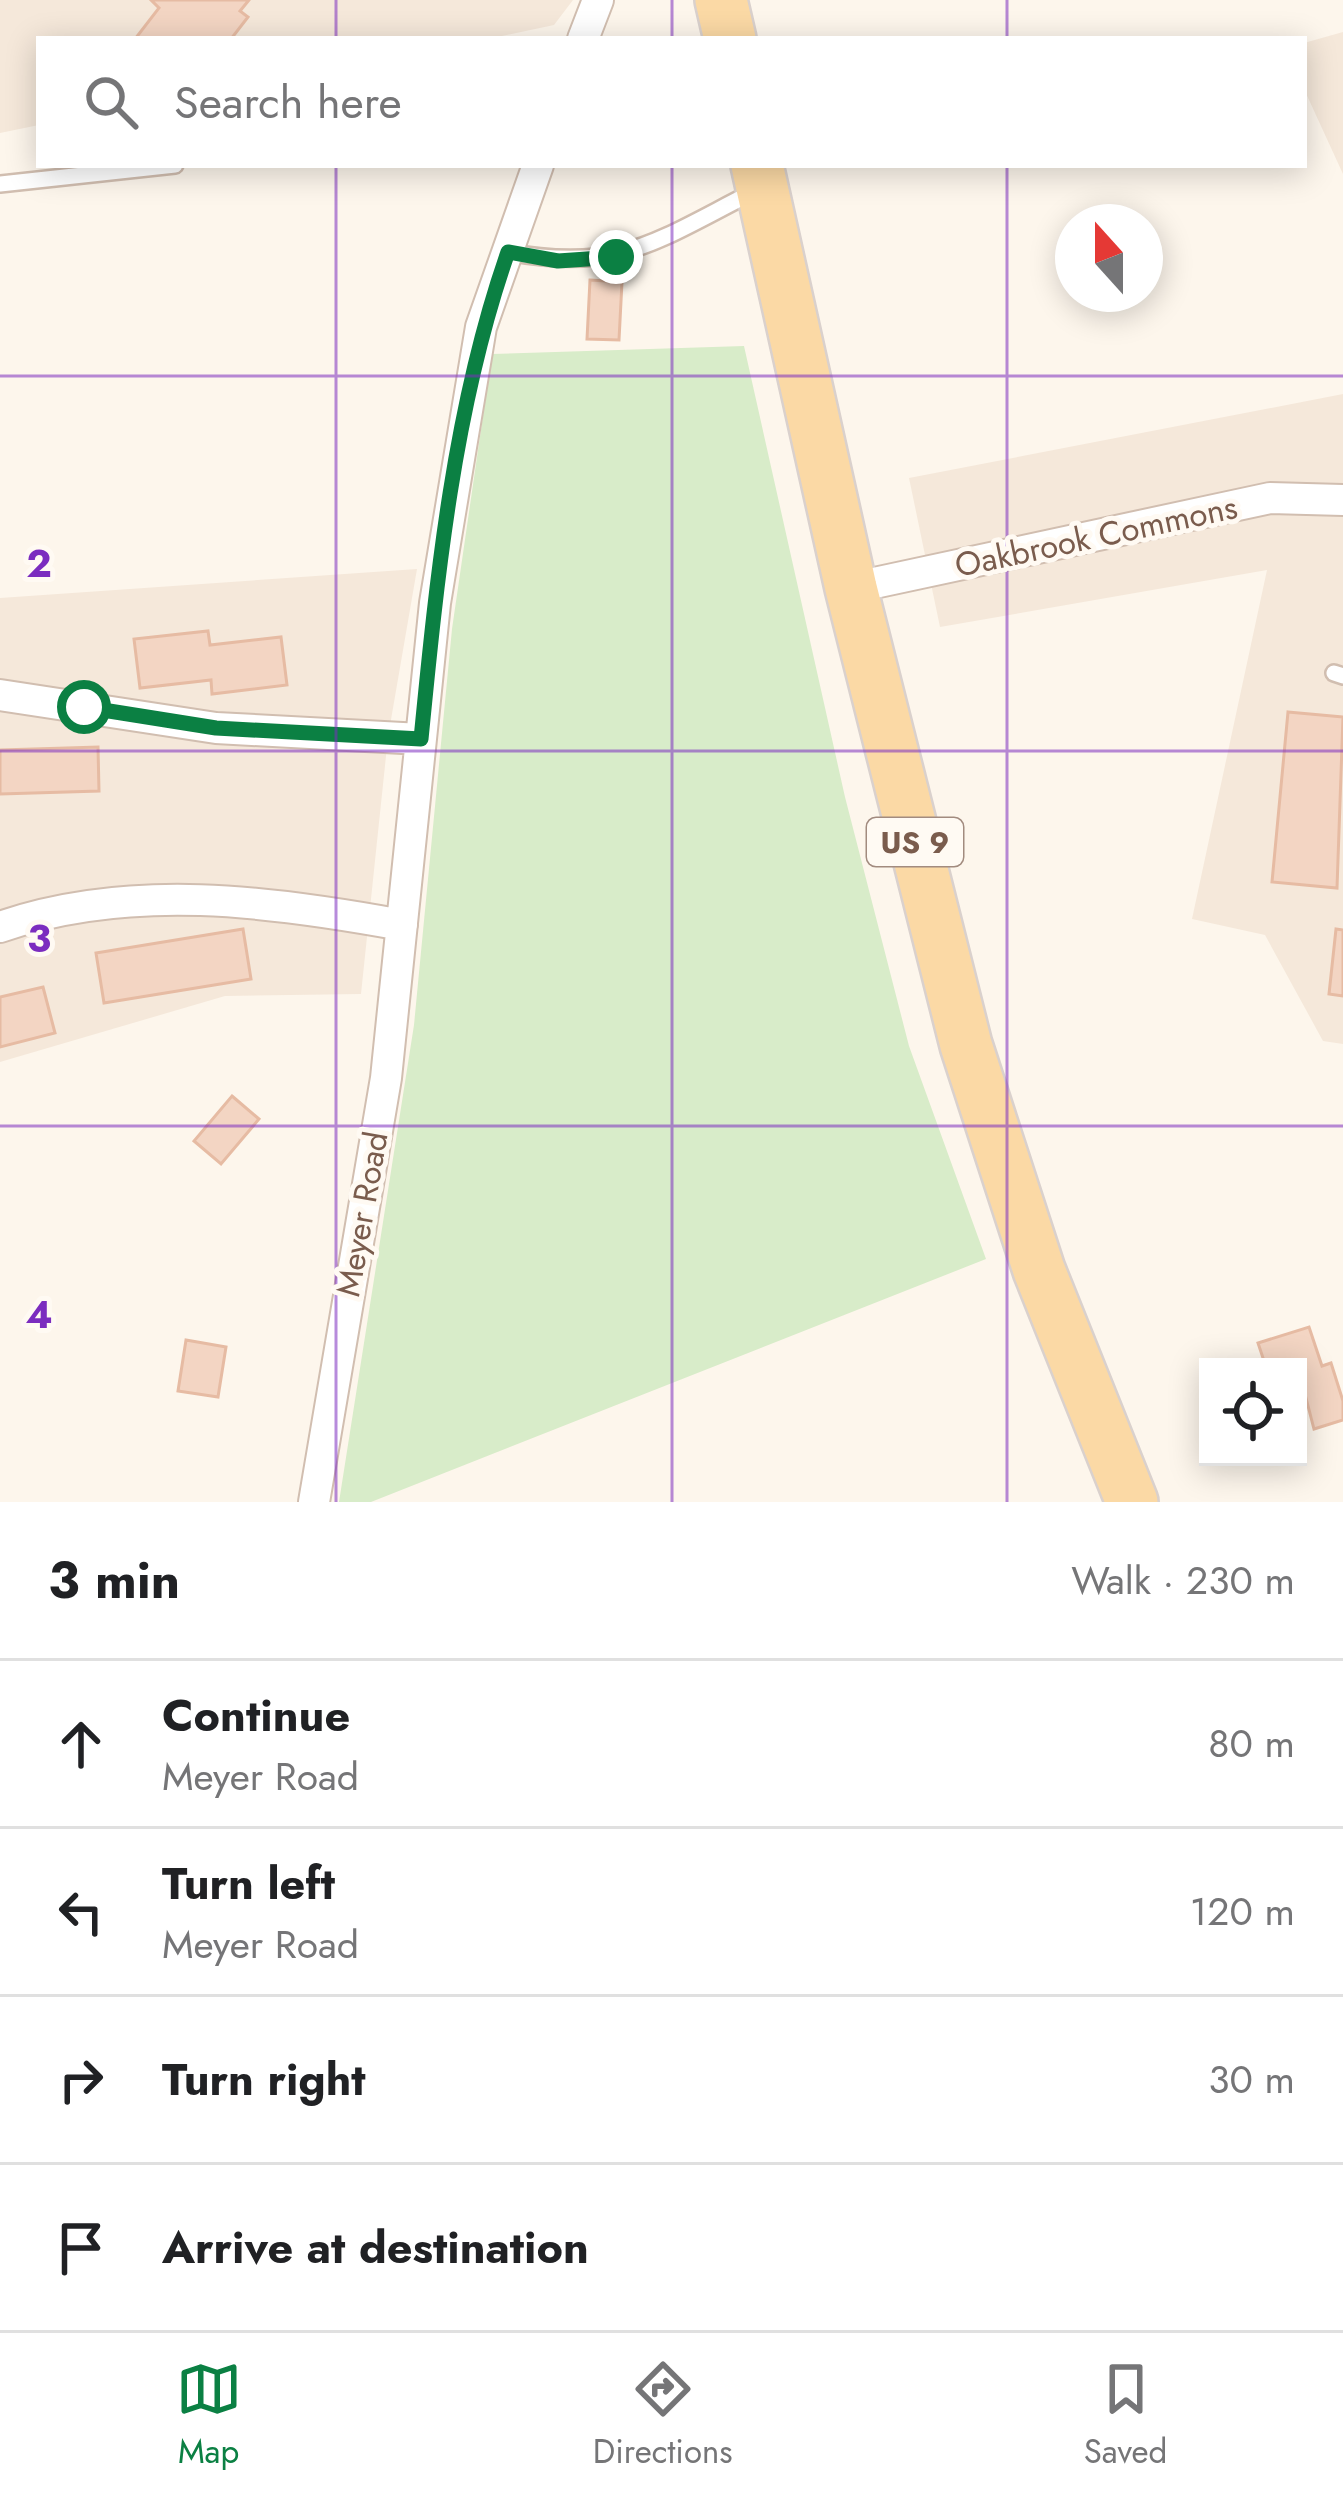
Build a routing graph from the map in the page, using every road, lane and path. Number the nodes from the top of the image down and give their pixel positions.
1 (598, 0) edge
2 (721, 0) edge
3 (585, 36) edge
4 (729, 36) edge
5 (147, 168) edge
6 (537, 168) edge
7 (760, 176) edge
8 (0, 184) edge
9 (508, 252) junction
10 (1343, 500) edge
11 (851, 589) junction
12 (0, 695) edge
13 (421, 739) junction
14 (402, 925) junction
15 (0, 927) edge
16 (314, 1502) edge
17 (1132, 1502) edge

1 - 3 street
2 - 4 main road
5 - 8 lane
6 - 9 street, Meyer Road
7 - 9 lane
7 - 11 main road, US 9
9 - 13 street, Meyer Road
10 - 11 street, Oakbrook Commons
11 - 17 main road, US 9
12 - 13 street
13 - 14 street, Meyer Road
14 - 15 street
14 - 16 street, Meyer Road

